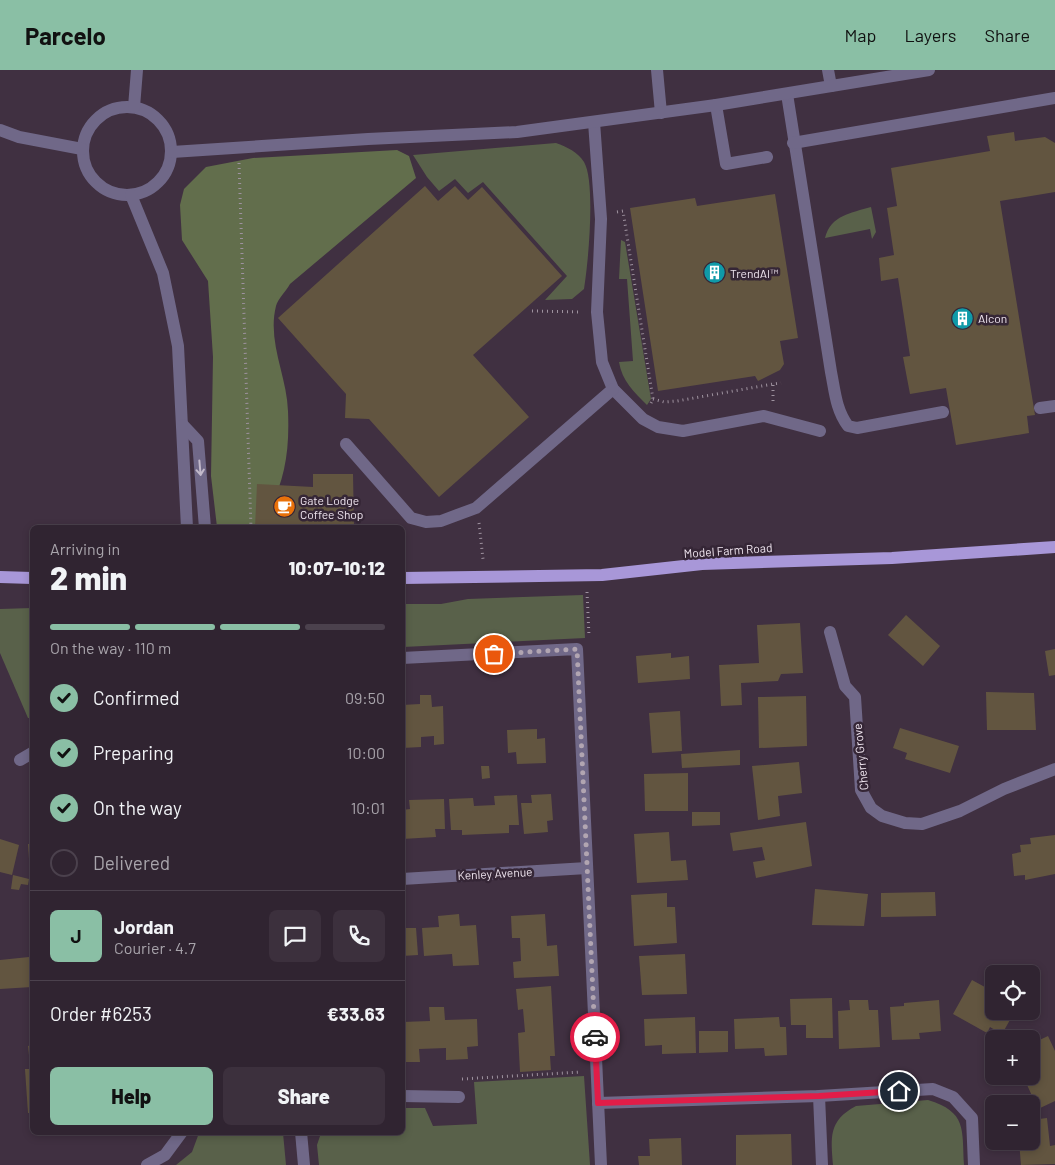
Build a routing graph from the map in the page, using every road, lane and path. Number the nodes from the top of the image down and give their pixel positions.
1 (137, 70) edge
2 (658, 70) edge
3 (828, 70) edge
4 (930, 70) edge
5 (831, 86) junction
6 (786, 94) junction
7 (1055, 98) edge
8 (716, 105) junction
9 (134, 107) junction
10 (661, 113) junction
11 (594, 122) junction
12 (0, 130) edge
13 (793, 143) junction
14 (238, 147) junction
15 (82, 149) junction
16 (172, 152) junction
17 (768, 157) dead end
18 (131, 195) junction
19 (601, 215) junction
20 (532, 311) dead end
21 (597, 312) junction
22 (781, 383) dead end
23 (773, 384) junction
24 (613, 390) junction
25 (653, 399) junction
26 (1055, 406) edge
27 (1040, 408) dead end
28 (944, 412) dead end
29 (643, 419) junction
30 (773, 419) junction
31 (183, 425) junction
32 (820, 431) dead end
33 (346, 444) dead end
34 (476, 508) junction
35 (187, 525) edge
36 (205, 525) edge
37 (251, 525) edge
38 (1055, 547) edge
39 (586, 575) junction
40 (486, 576) junction
41 (0, 577) edge
42 (30, 578) edge
43 (405, 578) edge
44 (830, 632) dead end
45 (590, 639) dead end
46 (405, 658) edge
47 (30, 754) edge
48 (20, 760) dead end
49 (1055, 768) edge
50 (587, 868) junction
51 (405, 879) edge
52 (597, 1071) junction
53 (458, 1079) dead end
54 (405, 1096) edge
55 (819, 1096) junction
56 (459, 1097) dead end
57 (598, 1103) junction
58 (180, 1135) edge
59 (301, 1135) edge
60 (147, 1165) edge
61 (304, 1165) edge
62 (601, 1165) edge
63 (822, 1165) edge
64 (974, 1165) edge

1 - 9 street
2 - 10 street
3 - 5 street
4 - 5 street
5 - 6 street
6 - 8 street
6 - 13 street
7 - 13 street
8 - 10 street
8 - 17 street
9 - 15 street
9 - 16 street
10 - 11 street
11 - 14 street
11 - 19 street
12 - 15 street
13 - 28 street
14 - 16 street
14 - 37 path
15 - 18 street
16 - 18 street
18 - 31 street
19 - 21 street
19 - 25 path
20 - 21 path
21 - 24 street
22 - 23 path
23 - 25 path
23 - 30 path
24 - 29 street
24 - 34 street
25 - 29 path
26 - 27 street
29 - 30 street
30 - 32 street
31 - 35 street
31 -> 36 street
33 - 34 street
34 - 40 path
38 - 39 main road, Model Farm Road
39 - 40 main road, Model Farm Road
39 - 45 path
40 - 43 main road, Model Farm Road
41 - 42 main road
44 - 49 street, Cherry Grove
46 - 50 street
47 - 48 street
50 - 51 street, Kenley Avenue
50 - 52 street
52 - 53 path
52 - 57 street
54 - 56 street
55 - 57 street
55 - 63 street
55 - 64 street
57 - 62 street
58 - 60 street
59 - 61 street

